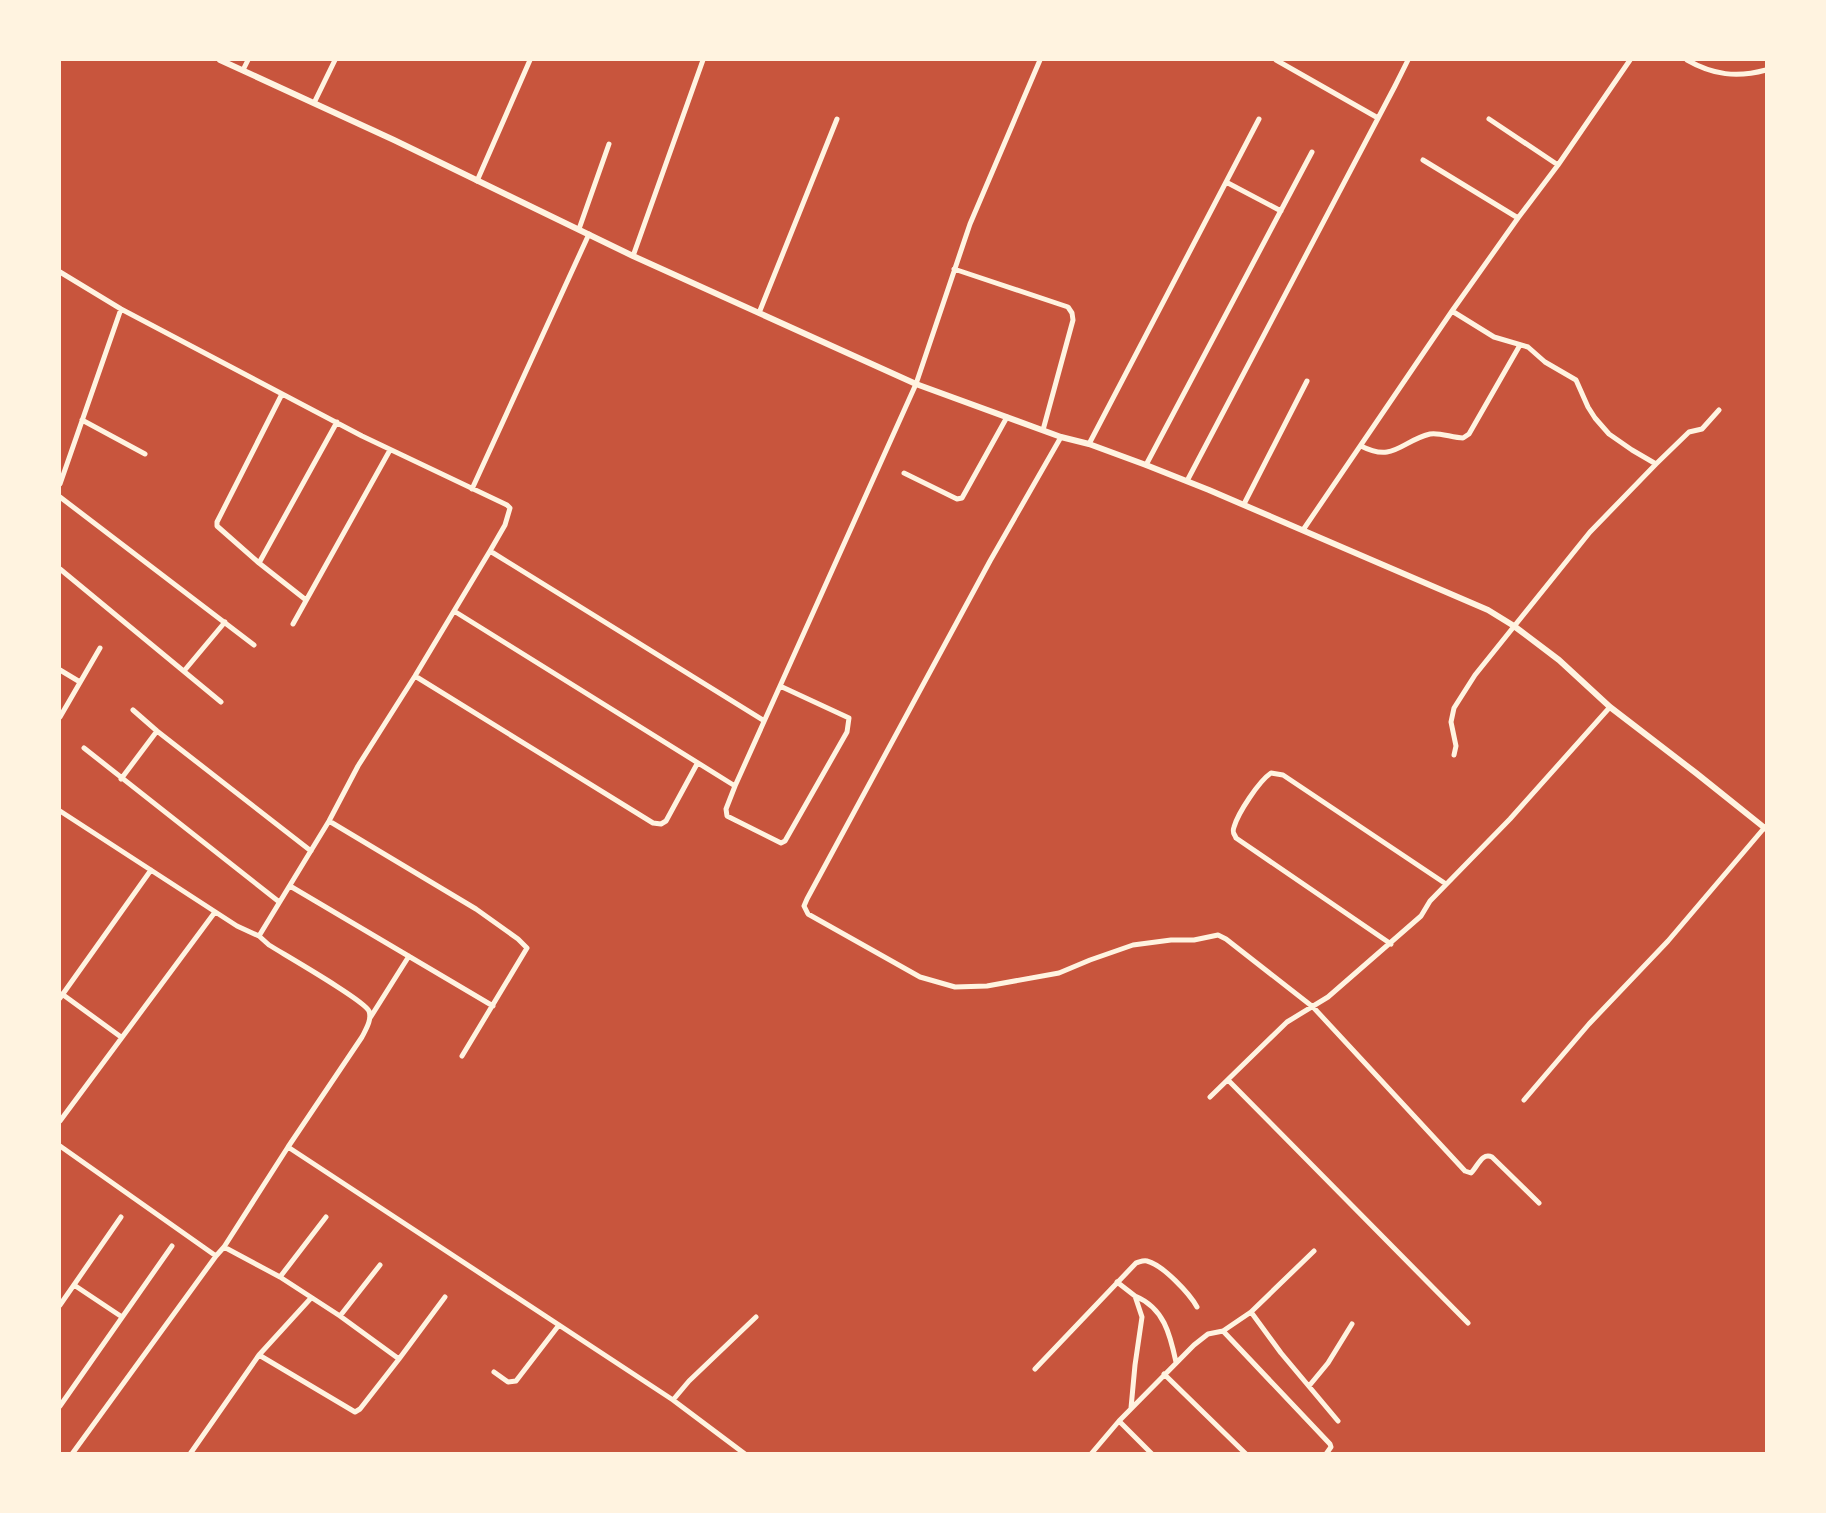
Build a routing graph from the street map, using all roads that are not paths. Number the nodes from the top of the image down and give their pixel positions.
1 (220, 60) edge
2 (248, 60) edge
3 (335, 60) edge
4 (530, 60) edge
5 (704, 60) edge
6 (1040, 60) edge
7 (1276, 60) edge
8 (1408, 60) edge
9 (1630, 60) edge
10 (1687, 60) edge
11 (243, 70) junction
12 (1766, 70) edge
13 (314, 103) junction
14 (1378, 118) junction
15 (1259, 119) dead end
16 (1489, 119) dead end
17 (837, 120) dead end
18 (609, 144) dead end
19 (1312, 152) dead end
20 (1423, 160) dead end
21 (1558, 165) junction
22 (477, 181) junction
23 (1226, 182) junction
24 (1281, 211) junction
25 (1518, 218) junction
26 (579, 229) junction
27 (589, 234) junction
28 (633, 256) junction
29 (954, 269) junction
30 (60, 272) edge
31 (121, 309) junction
32 (1452, 312) junction
33 (759, 313) junction
34 (1520, 345) junction
35 (1307, 381) dead end
36 (916, 383) junction
37 (282, 394) junction
38 (1719, 410) dead end
39 (1007, 417) junction
40 (82, 420) junction
41 (337, 422) junction
42 (1043, 430) junction
43 (1061, 437) junction
44 (1089, 444) junction
45 (1362, 446) junction
46 (390, 450) junction
47 (145, 454) dead end
48 (1656, 464) junction
49 (1146, 465) junction
50 (904, 473) dead end
51 (1187, 481) junction
52 (60, 484) edge
53 (472, 489) junction
54 (60, 497) edge
55 (1244, 504) junction
56 (1303, 530) junction
57 (491, 551) junction
58 (259, 563) junction
59 (60, 569) edge
60 (306, 600) junction
61 (454, 611) junction
62 (225, 622) junction
63 (293, 624) dead end
64 (1514, 626) junction
65 (254, 645) dead end
66 (100, 648) dead end
67 (60, 670) edge
68 (184, 671) junction
69 (415, 676) junction
70 (80, 681) junction
71 (780, 686) junction
72 (221, 702) dead end
73 (1610, 707) junction
74 (133, 710) dead end
75 (60, 717) edge
76 (763, 720) junction
77 (158, 731) junction
78 (84, 748) dead end
79 (1454, 755) dead end
80 (697, 764) junction
81 (121, 779) junction
82 (735, 786) junction
83 (60, 811) edge
84 (329, 821) junction
85 (1765, 828) edge
86 (311, 851) junction
87 (151, 870) junction
88 (1446, 884) junction
89 (290, 886) junction
90 (278, 901) junction
91 (215, 912) junction
92 (259, 936) junction
93 (1391, 944) junction
94 (410, 956) junction
95 (61, 996) edge
96 (493, 1006) junction
97 (1313, 1007) junction
98 (370, 1018) junction
99 (121, 1037) junction
100 (462, 1056) dead end
101 (1228, 1080) junction
102 (1210, 1097) dead end
103 (1524, 1100) dead end
104 (60, 1121) edge
105 (60, 1146) edge
106 (288, 1147) junction
107 (1538, 1203) dead end
108 (121, 1217) dead end
109 (326, 1217) dead end
110 (172, 1247) dead end
111 (224, 1247) junction
112 (1314, 1251) dead end
113 (216, 1256) junction
114 (380, 1265) dead end
115 (280, 1277) junction
116 (1117, 1282) junction
117 (74, 1285) junction
118 (1135, 1296) junction
119 (445, 1297) dead end
120 (311, 1298) junction
121 (60, 1305) edge
122 (1197, 1307) dead end
123 (1251, 1312) junction
124 (340, 1316) junction
125 (122, 1317) junction
126 (756, 1317) dead end
127 (1468, 1323) dead end
128 (1352, 1324) dead end
129 (559, 1325) junction
130 (1223, 1331) junction
131 (259, 1355) junction
132 (399, 1359) junction
133 (1176, 1362) junction
134 (1035, 1369) dead end
135 (494, 1372) dead end
136 (1164, 1374) junction
137 (1309, 1386) junction
138 (673, 1400) junction
139 (60, 1406) edge
140 (1131, 1408) junction
141 (1119, 1421) junction
142 (1338, 1421) dead end
143 (75, 1452) edge
144 (190, 1454) edge
145 (745, 1454) edge
146 (1091, 1454) edge
147 (1152, 1454) edge
148 (1246, 1454) edge
149 (1326, 1454) edge

1 - 11 street
2 - 11 street
3 - 13 street
4 - 22 street
5 - 28 street
6 - 29 street
7 - 14 street
8 - 14 street
9 - 21 street
10 - 12 street
11 - 13 street
13 - 22 street
14 - 51 street
15 - 23 street
16 - 21 street
17 - 33 street
18 - 26 street
19 - 24 street
20 - 25 street
21 - 25 street
22 - 26 street
23 - 24 street
23 - 44 street
24 - 49 street
25 - 32 street
26 - 27 street
27 - 28 street
27 - 53 street
28 - 33 street
29 - 36 street
29 - 42 street
30 - 31 street
31 - 37 street
31 - 40 street
32 - 34 street
32 - 45 street
33 - 36 street
34 - 45 street
34 - 48 street
35 - 55 street
36 - 39 street
36 - 71 street
37 - 41 street
37 - 58 street
38 - 48 street
39 - 42 street
39 - 50 street
40 - 47 street
40 - 52 street
41 - 46 street
41 - 58 street
42 - 43 street
43 - 44 street
43 - 97 street
44 - 49 street
45 - 56 street
46 - 53 street
46 - 60 street
48 - 64 street
49 - 51 street
51 - 55 street
53 - 57 street
54 - 62 street
55 - 56 street
56 - 64 street
57 - 61 street
57 - 76 street
58 - 60 street
59 - 68 street
60 - 63 street
61 - 69 street
61 - 80 street
62 - 65 street
62 - 68 street
64 - 73 street
64 - 79 street
66 - 70 street
67 - 70 street
68 - 72 street
69 - 80 street
69 - 84 street
70 - 75 street
71 - 76 street
71 - 82 street
73 - 85 street
73 - 88 street
74 - 77 street
76 - 82 street
77 - 81 street
77 - 86 street
78 - 81 street
80 - 82 street
81 - 90 street
83 - 87 street
84 - 86 street
84 - 96 street
85 - 103 street
86 - 89 street
87 - 91 street
87 - 95 street
88 - 93 street
88 - 93 street
89 - 90 street
89 - 94 street
90 - 92 street
91 - 92 street
91 - 99 street
92 - 98 street
93 - 97 street
94 - 96 street
94 - 98 street
95 - 99 street
96 - 100 street
97 - 101 street
97 - 107 street
98 - 106 street
99 - 104 street
101 - 102 street
101 - 127 street
105 - 113 street
106 - 111 street
106 - 129 street
108 - 117 street
109 - 115 street
110 - 125 street
111 - 113 street
111 - 115 street
112 - 123 street
113 - 143 street
114 - 124 street
115 - 120 street
116 - 118 street
116 - 122 street
116 - 134 street
117 - 121 street
117 - 125 street
118 - 133 street
118 - 140 street
119 - 132 street
120 - 124 street
120 - 131 street
123 - 130 street
123 - 137 street
124 - 132 street
125 - 139 street
126 - 138 street
128 - 137 street
129 - 135 street
129 - 138 street
130 - 133 street
130 - 149 street
131 - 132 street
131 - 144 street
133 - 136 street
136 - 140 street
136 - 148 street
137 - 142 street
138 - 145 street
140 - 141 street
141 - 146 street
141 - 147 street

